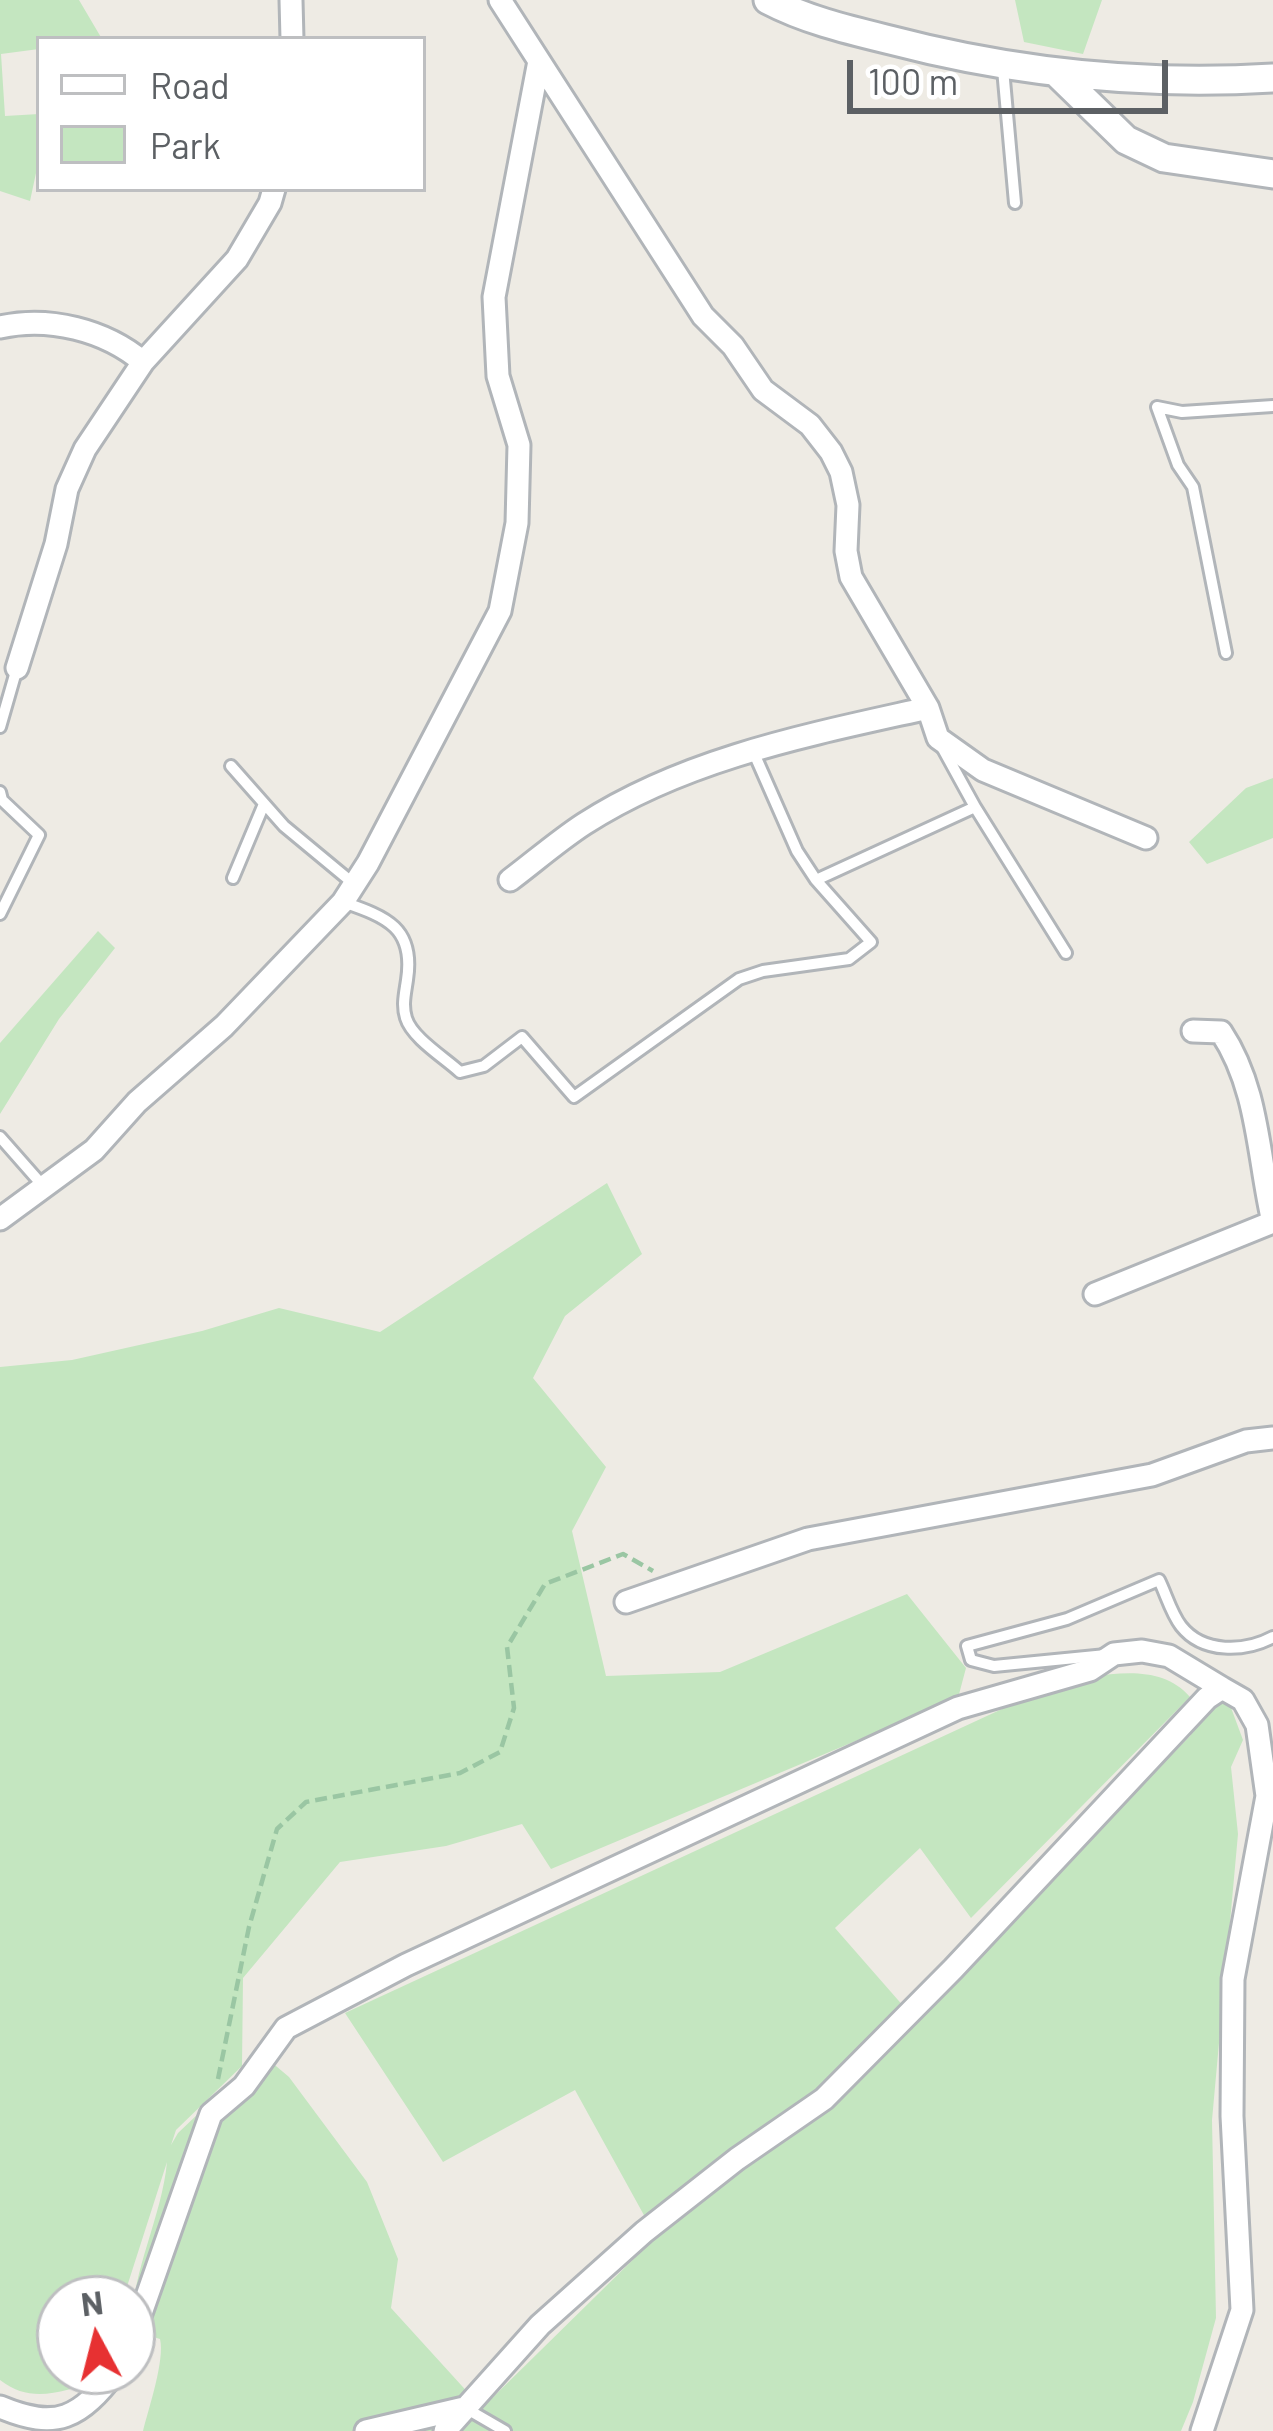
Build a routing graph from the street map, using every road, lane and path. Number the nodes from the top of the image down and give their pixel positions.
1 (291, 0) edge
2 (500, 0) edge
3 (768, 0) edge
4 (292, 36) edge
5 (539, 61) junction
6 (1003, 66) junction
7 (1057, 73) junction
8 (1273, 78) edge
9 (1273, 174) edge
10 (273, 192) edge
11 (1015, 203) dead end
12 (0, 327) edge
13 (143, 362) junction
14 (1273, 406) edge
15 (1226, 653) dead end
16 (17, 668) joint
17 (928, 708) junction
18 (0, 727) edge
19 (938, 738) junction
20 (753, 751) junction
21 (231, 766) dead end
22 (0, 792) edge
23 (264, 804) junction
24 (975, 807) junction
25 (1146, 838) dead end
26 (233, 878) dead end
27 (510, 880) dead end
28 (816, 880) junction
29 (349, 893) junction
30 (0, 914) edge
31 (1066, 953) dead end
32 (1193, 1031) dead end
33 (0, 1137) edge
34 (44, 1186) junction
35 (0, 1219) edge
36 (1273, 1222) edge
37 (1094, 1294) dead end
38 (1273, 1438) edge
39 (677, 1584) junction
40 (626, 1602) dead end
41 (1273, 1637) edge
42 (1114, 1654) junction
43 (1222, 1688) junction
44 (1267, 1743) edge
45 (211, 2114) junction
46 (154, 2275) edge
47 (97, 2395) edge
48 (0, 2407) edge
49 (464, 2408) junction
50 (366, 2431) edge
51 (445, 2431) edge
52 (505, 2431) edge
53 (1202, 2431) edge

1 - 4 street
2 - 5 street
3 - 6 street
5 - 17 street
5 - 29 street
6 - 7 street
6 - 11 lane
7 - 8 street
7 - 9 street
10 - 13 street
12 - 13 street
13 - 16 street
14 - 15 lane
16 - 18 lane
17 - 19 street
17 - 20 street
19 - 24 lane
19 - 25 street
20 - 27 street
20 - 28 lane
21 - 23 lane
22 - 30 lane
23 - 26 lane
23 - 29 lane
24 - 28 lane
24 - 31 lane
28 - 29 lane
29 - 34 street
32 - 36 street
33 - 34 lane
34 - 35 street
36 - 37 street
38 - 39 street
39 - 40 street
39 - 45 path
41 - 42 lane
42 - 43 street
42 - 45 street
43 - 44 street
43 - 49 street
44 - 53 street
45 - 46 street
47 - 48 street
49 - 50 street
49 - 51 street
49 - 52 lane

